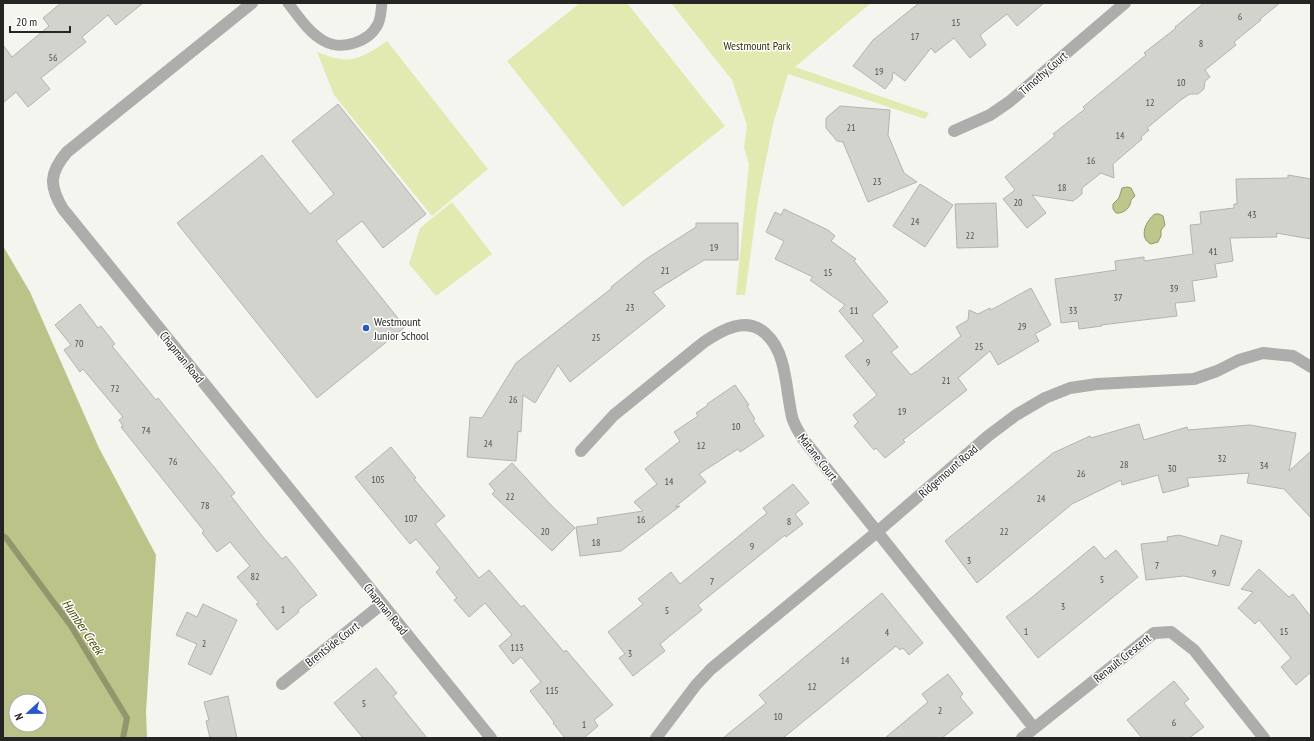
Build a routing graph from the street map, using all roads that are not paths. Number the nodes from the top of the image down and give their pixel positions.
1 (288, 3) edge
2 (382, 3) edge
3 (1125, 3) edge
4 (244, 6) edge
5 (954, 131) dead end
6 (1311, 367) edge
7 (581, 451) dead end
8 (877, 532) junction
9 (382, 604) junction
10 (282, 684) dead end
11 (1034, 728) junction
12 (491, 738) edge
13 (656, 738) edge
14 (1022, 738) edge
15 (1264, 738) edge

1 - 2 lane
3 - 5 street, Timothy Court
4 - 9 street, Chapman Road
6 - 8 street, Ridgemount Road
7 - 8 street, Matane Court
8 - 11 street, Matane Court
8 - 13 street, Ridgemount Road
9 - 10 street, Brentside Court
9 - 12 street, Chapman Road
11 - 14 street, Renault Crescent
11 - 15 street, Renault Crescent

